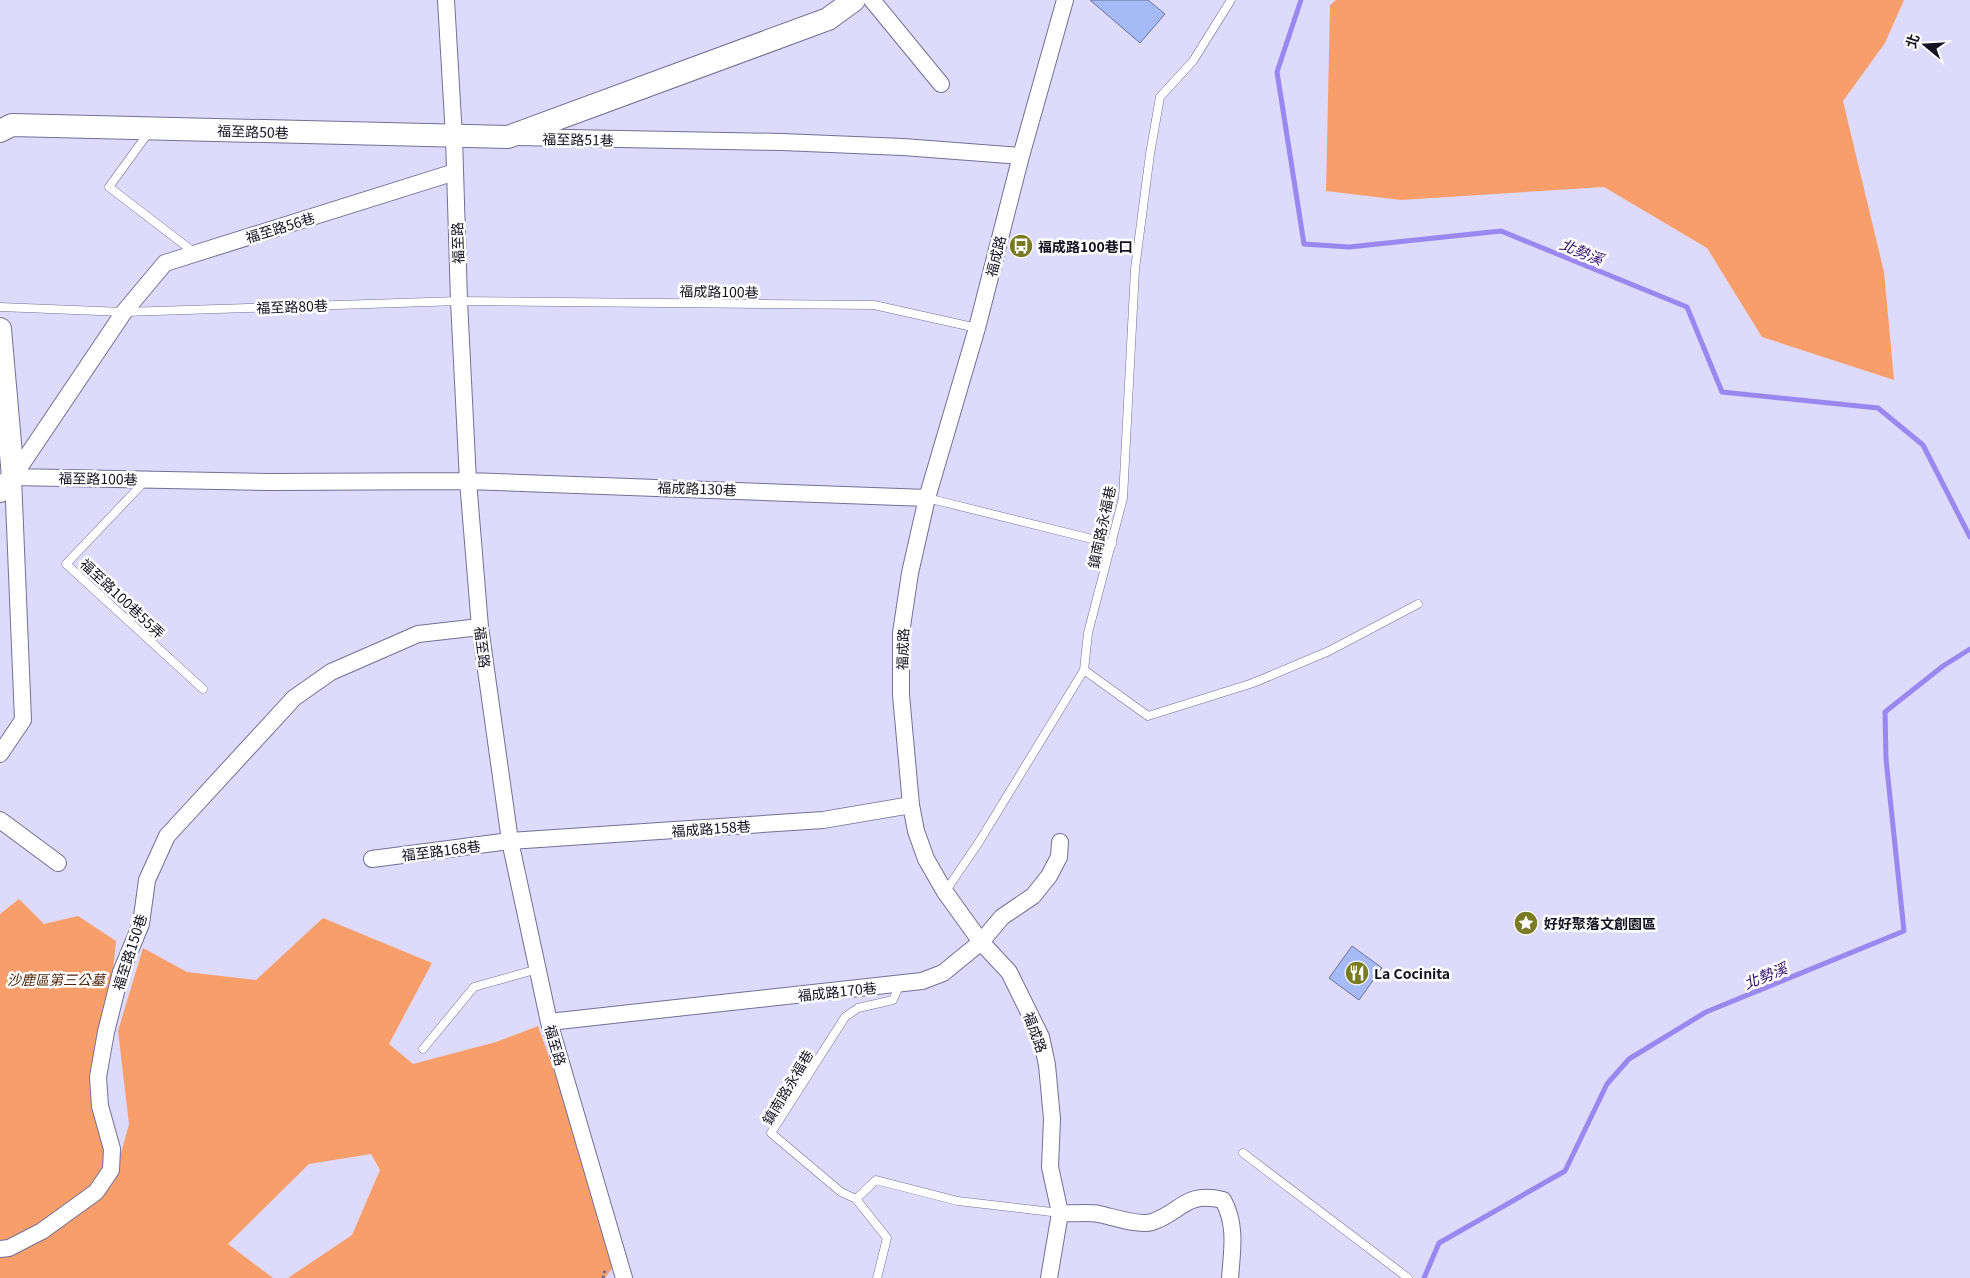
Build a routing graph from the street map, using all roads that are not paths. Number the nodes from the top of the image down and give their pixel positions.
1 (446, 0) edge
2 (854, 0) edge
3 (872, 0) edge
4 (1065, 0) edge
5 (1231, 0) edge
6 (942, 84) dead end
7 (151, 128) junction
8 (0, 131) edge
9 (454, 137) junction
10 (508, 137) junction
11 (1021, 156) junction
12 (455, 172) junction
13 (196, 253) junction
14 (459, 301) junction
15 (0, 307) edge
16 (124, 312) junction
17 (977, 328) junction
18 (0, 329) edge
19 (146, 479) junction
20 (468, 481) junction
21 (6, 484) edge
22 (927, 498) junction
23 (1112, 544) junction
24 (1418, 604) dead end
25 (480, 627) junction
26 (1084, 670) junction
27 (203, 689) dead end
28 (0, 754) edge
29 (911, 805) junction
30 (0, 820) edge
31 (510, 841) junction
32 (1060, 842) dead end
33 (372, 859) dead end
34 (58, 863) dead end
35 (945, 892) junction
36 (981, 942) junction
37 (538, 969) junction
38 (900, 984) junction
39 (549, 1022) junction
40 (423, 1049) dead end
41 (1244, 1154) dead end
42 (856, 1199) junction
43 (1060, 1213) junction
44 (0, 1249) edge
45 (624, 1278) edge
46 (877, 1278) edge
47 (1049, 1278) edge
48 (1230, 1278) edge
49 (1408, 1278) edge

1 - 9 street, 福至路
2 - 10 street, 福至路51巷
3 - 6 street
4 - 11 street, 福成路
5 - 23 lane, 鎮南路永福巷
7 - 8 street, 福至路50巷
7 - 9 street, 福至路50巷
7 - 13 lane
9 - 10 street, 福至路50巷
9 - 12 street, 福至路
10 - 11 street, 福至路51巷
11 - 17 street, 福成路
12 - 13 street, 福至路56巷
12 - 14 street, 福至路
13 - 16 street, 福至路56巷
14 - 16 lane, 福至路80巷
14 - 17 lane, 福成路100巷
14 - 20 street, 福至路
15 - 16 lane, 福至路80巷
16 - 21 street
17 - 22 street, 福成路
18 - 21 street
19 - 20 street, 福至路100巷
19 - 21 street, 福至路100巷
19 - 27 lane, 福至路100巷55弄
20 - 22 street, 福成路130巷
20 - 25 street, 福至路
21 - 28 street
22 - 23 lane
22 - 29 street, 福成路
23 - 26 lane, 鎮南路永福巷
24 - 26 lane
25 - 31 street, 福至路
25 - 44 street, 福至路150巷
26 - 35 lane, 鎮南路永福巷
29 - 31 street, 福成路158巷
29 - 35 street, 福成路
30 - 34 street
31 - 33 street, 福至路168巷
31 - 37 street, 福至路
32 - 36 street, 福成路170巷
35 - 36 street, 福成路
36 - 38 street, 福成路170巷
36 - 43 street, 福成路
37 - 39 street, 福至路
37 - 40 lane
38 - 39 street, 福成路170巷
38 - 42 lane, 鎮南路永福巷
39 - 45 street, 福至路
41 - 49 lane
42 - 43 lane
42 - 46 lane
43 - 47 street, 福成路
43 - 48 street

